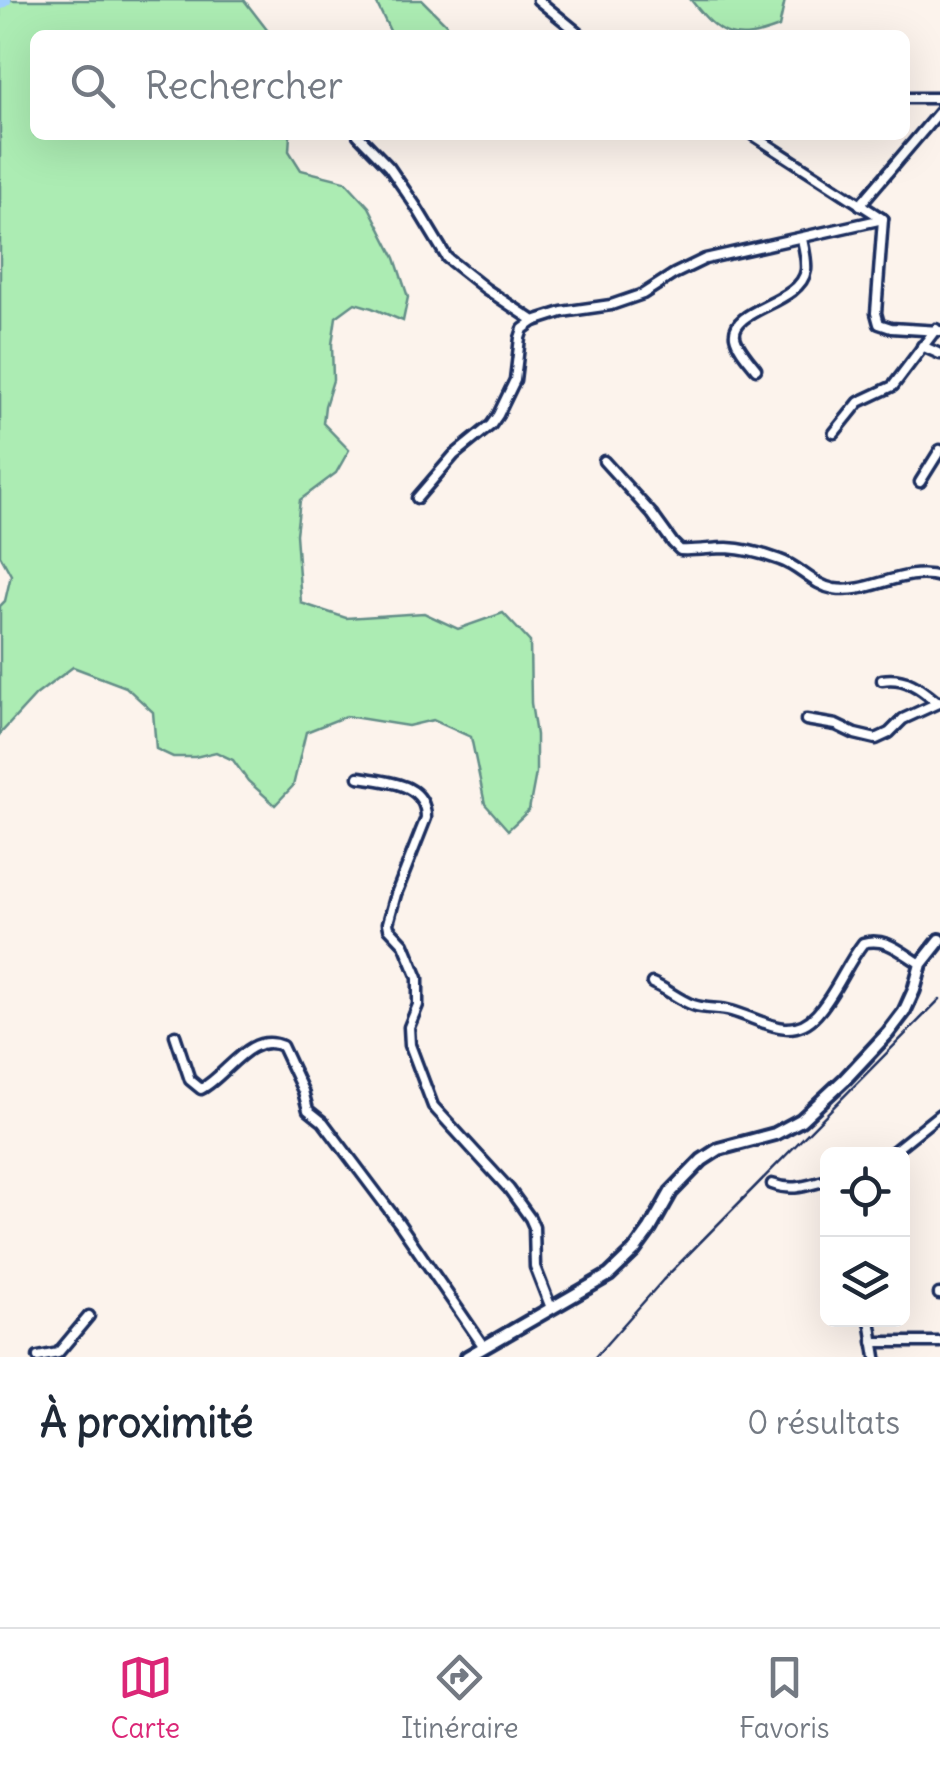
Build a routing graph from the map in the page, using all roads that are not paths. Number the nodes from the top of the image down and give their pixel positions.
1 (538, 0) edge
2 (575, 30) edge
3 (910, 98) edge
4 (940, 98) edge
5 (940, 111) edge
6 (363, 140) edge
7 (761, 140) edge
8 (860, 205) junction
9 (883, 219) junction
10 (802, 239) junction
11 (534, 321) junction
12 (938, 330) edge
13 (922, 346) junction
14 (940, 354) edge
15 (756, 370) dead end
16 (834, 433) dead end
17 (940, 450) edge
18 (604, 461) dead end
19 (920, 482) dead end
20 (416, 498) dead end
21 (940, 578) edge
22 (882, 680) dead end
23 (939, 703) edge
24 (806, 720) dead end
25 (359, 777) dead end
26 (940, 940) edge
27 (921, 964) junction
28 (652, 983) dead end
29 (175, 1035) dead end
30 (940, 1114) edge
31 (899, 1147) edge
32 (820, 1183) edge
33 (772, 1184) dead end
34 (550, 1308) junction
35 (89, 1316) dead end
36 (871, 1327) edge
37 (873, 1342) junction
38 (940, 1342) edge
39 (484, 1347) junction
40 (38, 1357) edge
41 (467, 1357) edge
42 (876, 1357) edge

1 - 2 street
3 - 4 street
5 - 8 street
6 - 11 street
7 - 8 street
8 - 9 street
9 - 10 street
9 - 12 street
10 - 11 street
10 - 15 street
11 - 20 street
12 - 13 street
13 - 14 street
13 - 16 street
17 - 19 street
18 - 21 street
22 - 23 street
23 - 24 street
25 - 34 street
26 - 27 street
27 - 28 street
27 - 34 street
29 - 39 street
30 - 31 street
32 - 33 street
34 - 39 street
35 - 40 street
36 - 37 street
37 - 38 street
37 - 42 street
39 - 41 street

